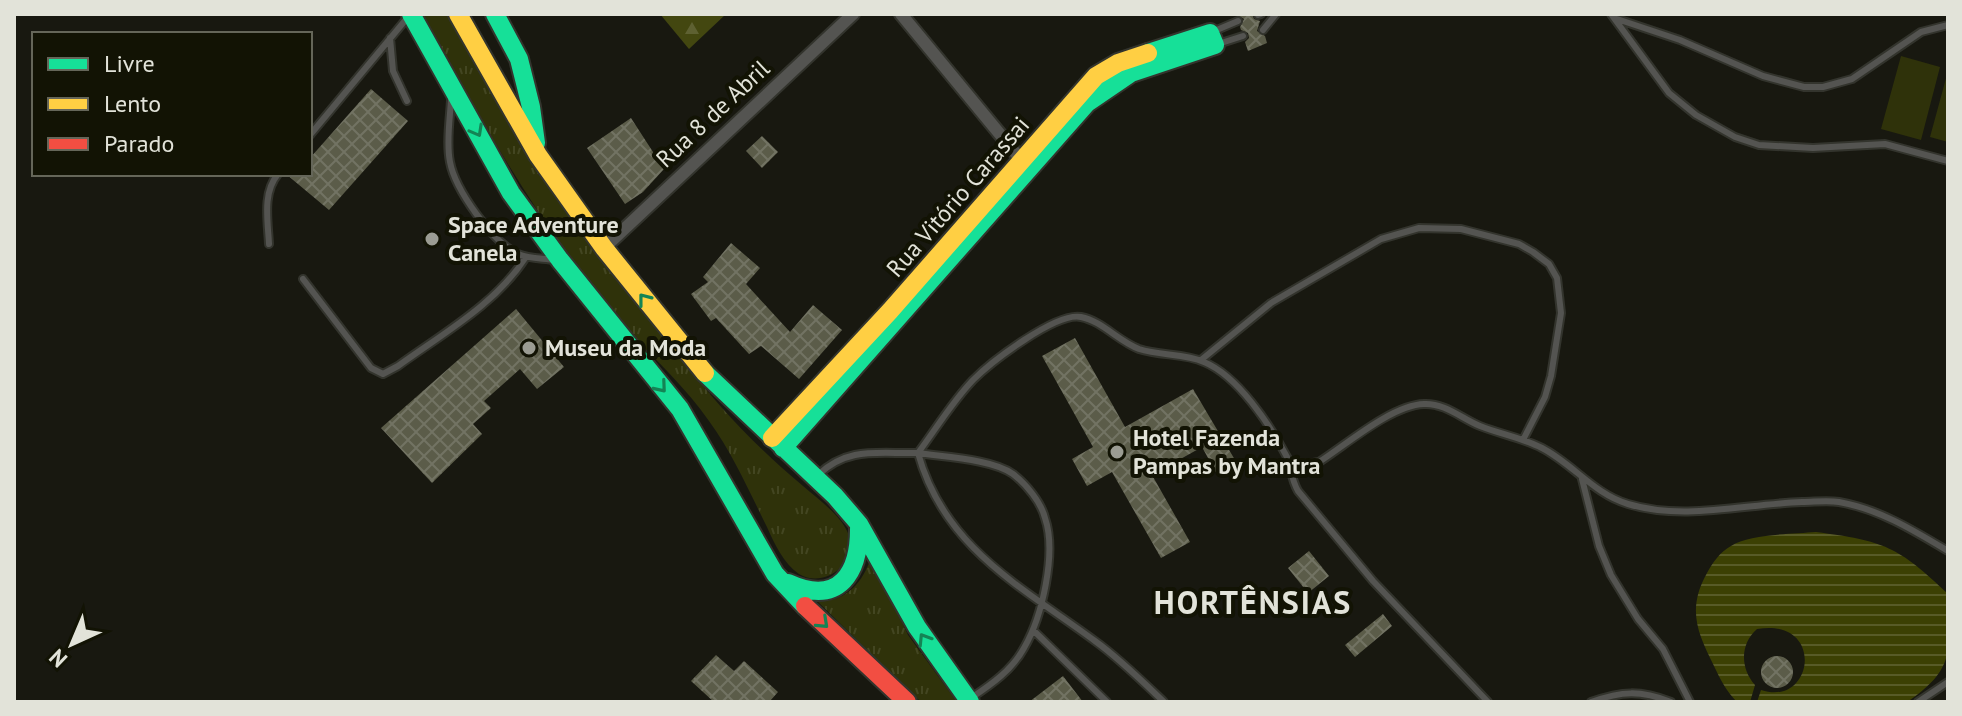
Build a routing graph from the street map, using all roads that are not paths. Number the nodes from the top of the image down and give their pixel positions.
1 (411, 14) edge
2 (458, 14) edge
3 (495, 14) edge
4 (853, 14) edge
5 (901, 14) edge
6 (1276, 14) edge
7 (1614, 16) edge
8 (1238, 21) dead end
9 (1948, 25) edge
10 (1263, 30) dead end
11 (1243, 36) dead end
12 (390, 38) junction
13 (1212, 39) junction
14 (452, 88) junction
15 (407, 101) dead end
16 (312, 133) edge
17 (538, 155) junction
18 (1948, 161) edge
19 (1026, 165) junction
20 (276, 176) edge
21 (269, 244) dead end
22 (604, 248) junction
23 (526, 257) junction
24 (560, 260) junction
25 (303, 279) dead end
26 (1201, 360) junction
27 (1523, 440) junction
28 (777, 443) junction
29 (918, 453) junction
30 (1289, 461) junction
31 (816, 478) junction
32 (1582, 479) junction
33 (859, 524) junction
34 (1948, 551) edge
35 (775, 574) junction
36 (1042, 604) junction
37 (1033, 630) junction
38 (1948, 682) edge
39 (969, 701) edge
40 (907, 702) edge
41 (1107, 702) edge
42 (1164, 702) edge
43 (1488, 702) edge
44 (1591, 702) edge
45 (1671, 702) edge
46 (1690, 702) edge
47 (1918, 702) edge

1 - 12 lane
1 - 14 main road
2 - 17 main road
3 - 17 main road
4 - 22 street, Rua 8 de Abril
5 - 19 street
6 - 10 lane
7 - 9 lane
7 - 18 lane
8 - 13 lane
11 - 13 lane
12 - 15 lane
12 - 16 lane
13 - 19 main road, Rua Vitório Carassai
14 - 23 lane
14 -> 24 main road
17 - 22 main road
19 - 28 main road, Rua Vitório Carassai
20 - 21 lane
28 -> 22 main road
23 - 24 lane
23 - 25 lane
24 -> 35 main road
26 - 27 lane
26 - 29 lane
26 - 30 lane
27 - 30 lane
27 - 32 lane
28 - 31 main road
29 - 31 lane
29 - 36 lane
29 - 36 lane
30 - 43 lane
31 - 33 main road
32 - 34 lane
32 - 46 lane
33 - 35 main road
39 -> 33 main road
35 -> 40 main road
36 - 37 lane
36 - 42 lane
37 - 39 lane
37 - 41 lane
38 - 47 lane
44 - 45 lane

